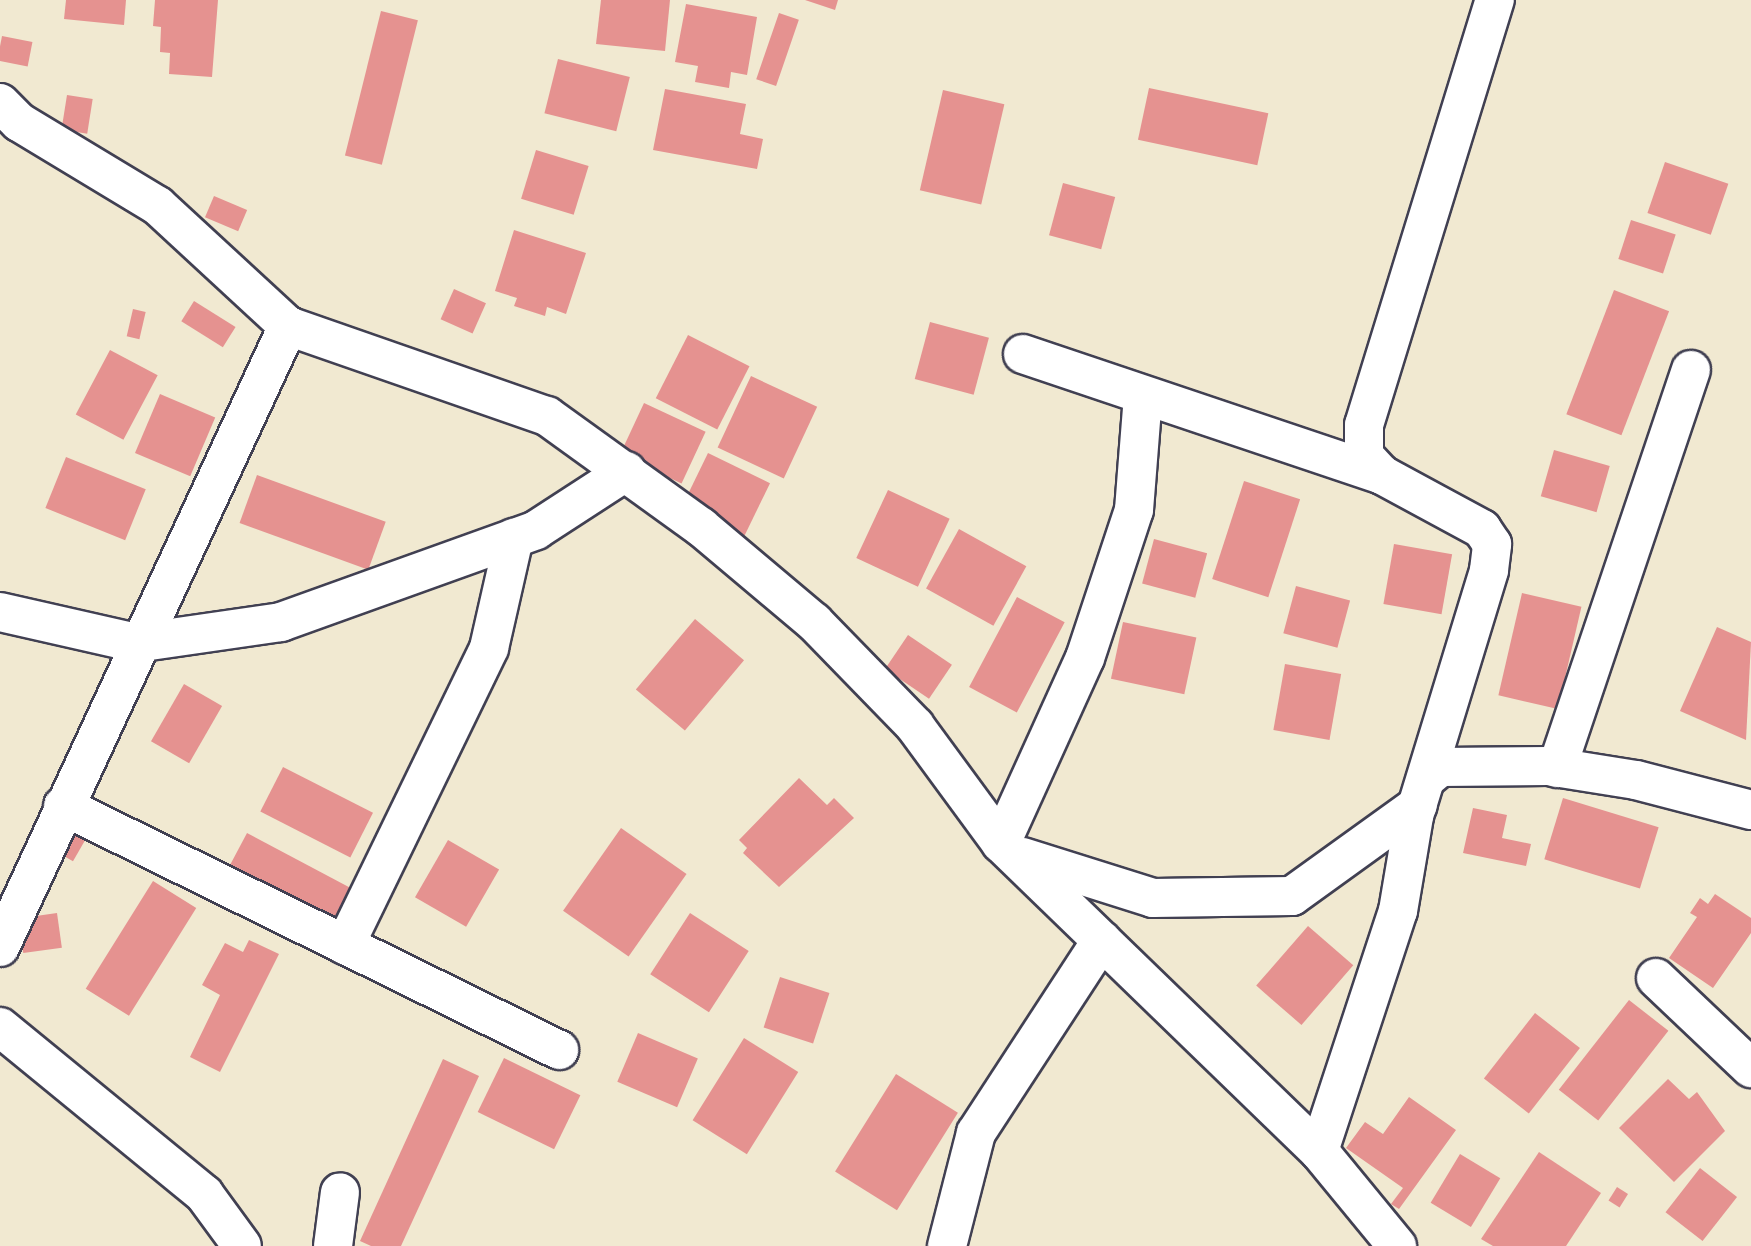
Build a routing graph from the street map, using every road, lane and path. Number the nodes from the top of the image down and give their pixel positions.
1 (1495, 0) edge
2 (6, 115) edge
3 (288, 326) junction
4 (1023, 354) dead end
5 (1691, 370) dead end
6 (1143, 396) junction
7 (627, 471) junction
8 (1382, 475) junction
9 (514, 538) junction
10 (0, 612) edge
11 (136, 643) junction
12 (1557, 768) junction
13 (1422, 792) junction
14 (63, 806) junction
15 (1751, 810) edge
16 (1008, 849) junction
17 (1102, 940) junction
18 (345, 946) junction
19 (0, 947) edge
20 (1656, 978) dead end
21 (0, 1027) edge
22 (559, 1050) dead end
23 (1751, 1068) edge
24 (1319, 1151) junction
25 (340, 1192) dead end
26 (243, 1246) edge
27 (333, 1246) edge
28 (947, 1246) edge
29 (1397, 1246) edge

1 - 8 street
2 - 3 street
3 - 7 street
3 - 11 street
4 - 6 street
5 - 12 street
6 - 8 street
6 - 16 street
7 - 9 street
7 - 16 street
8 - 13 street
9 - 11 street
9 - 18 street
10 - 11 street
11 - 14 street
12 - 13 street
12 - 15 street
13 - 16 street
13 - 24 street
14 - 18 street
14 - 19 street
16 - 17 street
17 - 24 street
17 - 28 street
18 - 22 street
20 - 23 street
21 - 26 street
24 - 29 street
25 - 27 street

